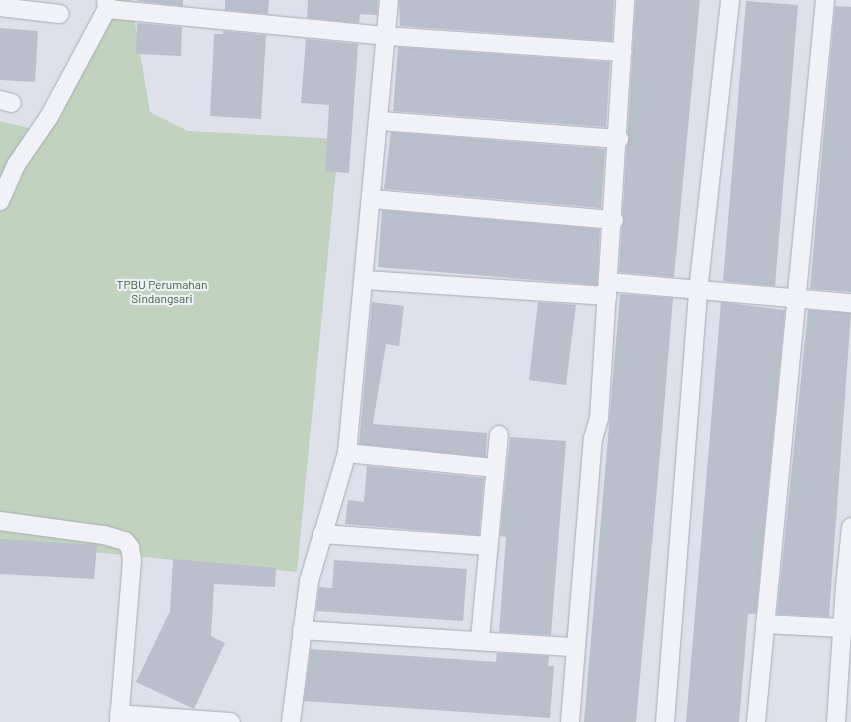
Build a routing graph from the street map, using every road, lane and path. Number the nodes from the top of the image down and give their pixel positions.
1 (389, 0) edge
2 (625, 0) edge
3 (730, 0) edge
4 (825, 0) edge
5 (106, 4) edge
6 (0, 8) edge
7 (60, 14) dead end
8 (386, 36) junction
9 (622, 52) junction
10 (380, 121) junction
11 (619, 139) junction
12 (373, 199) junction
13 (0, 201) edge
14 (614, 220) junction
15 (366, 280) junction
16 (608, 289) junction
17 (698, 291) junction
18 (798, 298) junction
19 (851, 303) edge
20 (499, 435) dead end
21 (347, 453) junction
22 (494, 468) junction
23 (0, 521) edge
24 (851, 527) edge
25 (322, 534) junction
26 (489, 546) junction
27 (848, 587) edge
28 (765, 624) junction
29 (842, 628) junction
30 (302, 630) junction
31 (480, 639) junction
32 (573, 647) junction
33 (846, 663) edge
34 (119, 718) edge
35 (221, 722) edge
36 (291, 722) edge
37 (570, 722) edge
38 (665, 722) edge
39 (756, 722) edge
40 (836, 722) edge

1 - 8 street
2 - 9 street
3 - 17 street
4 - 18 street
5 - 8 street
5 - 13 street
6 - 7 street
8 - 9 street
8 - 10 street
9 - 11 street
10 - 11 street
10 - 12 street
11 - 14 street
12 - 14 street
12 - 15 street
14 - 16 street
15 - 16 street
15 - 21 street
16 - 17 street
16 - 32 street
17 - 18 street
17 - 38 street
18 - 19 street
18 - 28 street
20 - 22 street
21 - 22 street
21 - 25 street
22 - 26 street
23 - 34 street
24 - 27 street
25 - 26 street
25 - 30 street
26 - 31 street
27 - 29 street
28 - 29 street
28 - 39 street
29 - 33 street
30 - 31 street
30 - 36 street
31 - 32 street
32 - 37 street
33 - 40 street
34 - 35 street

